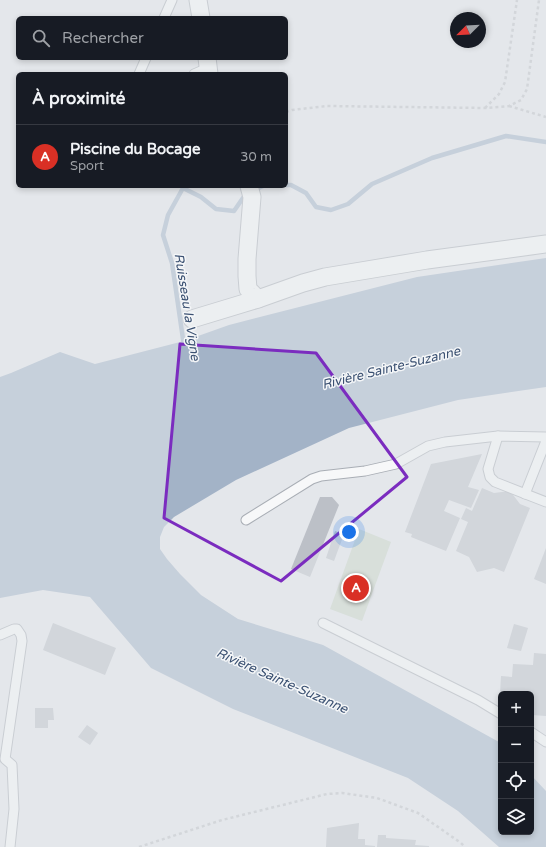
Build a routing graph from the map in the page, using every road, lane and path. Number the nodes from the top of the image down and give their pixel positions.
1 (172, 0) edge
2 (198, 0) edge
3 (517, 0) edge
4 (539, 0) edge
5 (165, 16) edge
6 (201, 16) edge
7 (145, 60) edge
8 (140, 72) edge
9 (509, 106) junction
10 (485, 108) junction
11 (288, 111) edge
12 (546, 117) edge
13 (250, 190) edge
14 (546, 244) edge
15 (258, 299) junction
16 (192, 319) dead end
17 (498, 436) junction
18 (546, 437) edge
19 (546, 441) edge
20 (526, 494) junction
21 (546, 502) edge
22 (246, 520) dead end
23 (323, 623) dead end
24 (0, 635) edge
25 (498, 712) edge
26 (534, 734) edge
27 (546, 742) edge
28 (10, 847) edge
29 (139, 847) edge
30 (465, 847) edge

1 - 5 lane
2 - 6 street
3 - 10 path
4 - 9 path
7 - 8 lane
9 - 10 path
9 - 12 path
10 - 11 path
13 - 15 street
14 - 15 street
15 - 16 street
17 - 18 lane
17 - 20 lane
17 - 22 lane
19 - 20 lane
20 - 21 lane
23 - 25 lane
24 - 28 lane
26 - 27 lane
29 - 30 path

